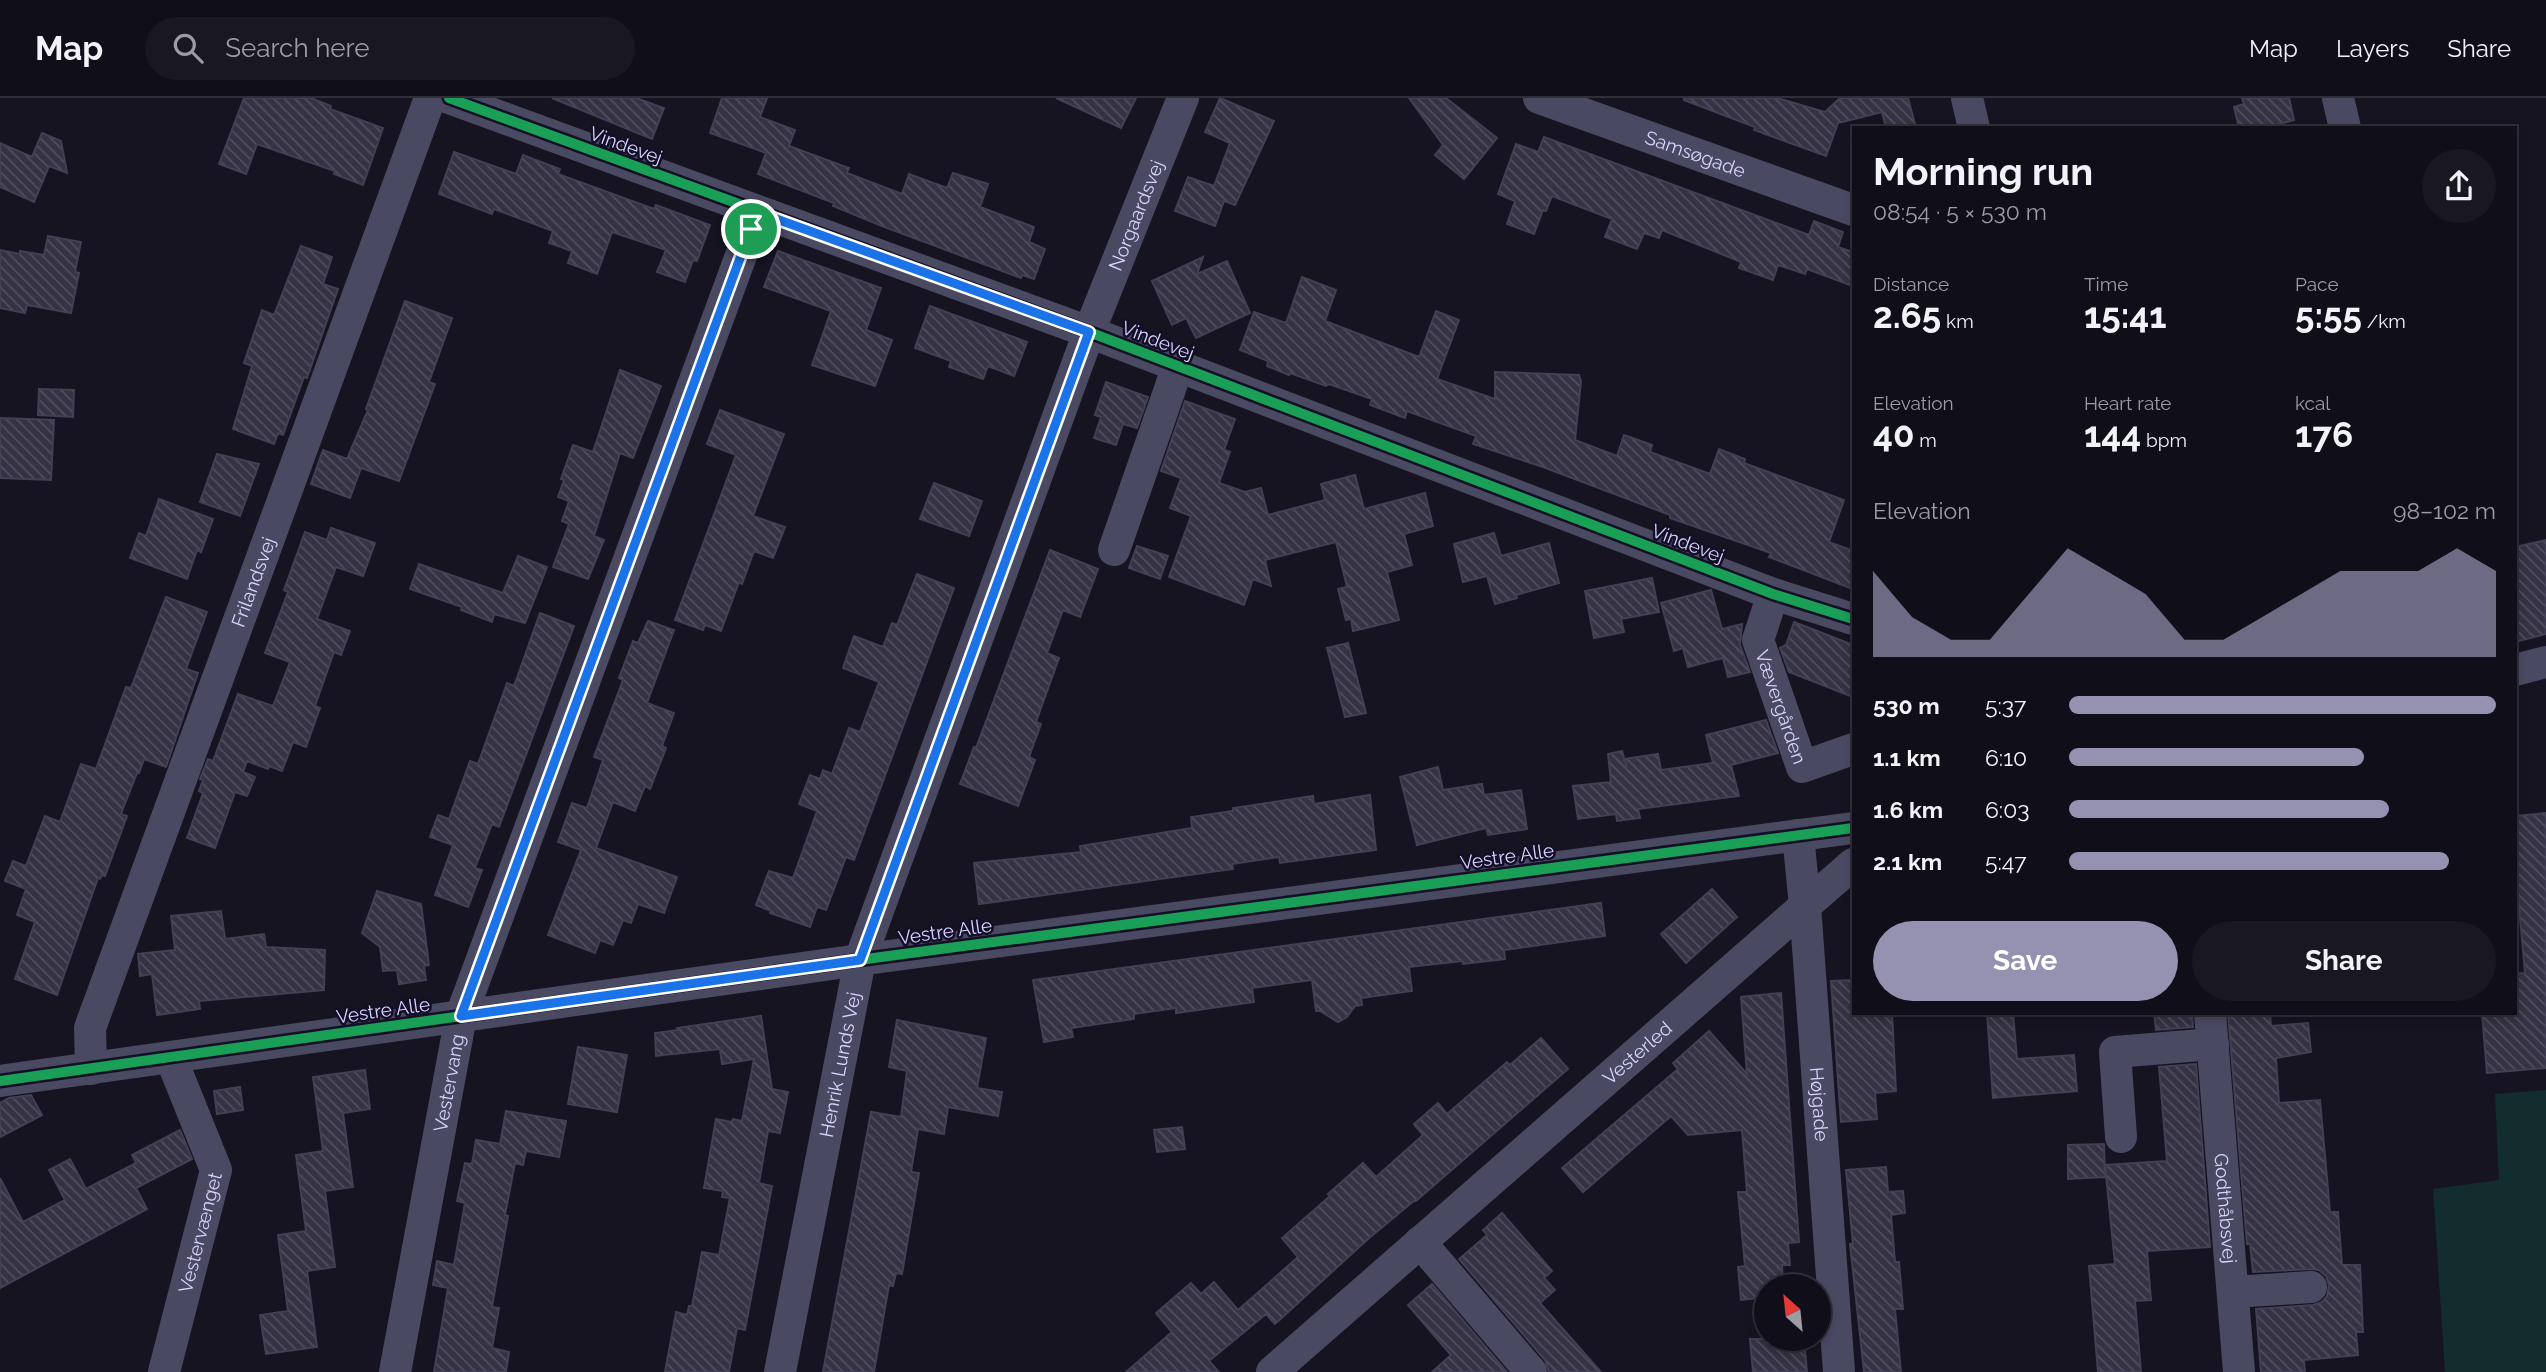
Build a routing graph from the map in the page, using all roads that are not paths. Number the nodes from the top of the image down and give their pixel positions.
1 (430, 98) edge
2 (449, 98) edge
3 (1183, 98) edge
4 (1539, 98) edge
5 (1966, 98) edge
6 (2338, 98) edge
7 (1973, 126) edge
8 (2345, 126) edge
9 (1852, 210) edge
10 (757, 212) junction
11 (1089, 332) junction
12 (1178, 366) junction
13 (1114, 550) dead end
14 (1773, 594) junction
15 (1852, 619) edge
16 (2546, 662) edge
17 (2517, 669) edge
18 (1852, 749) edge
19 (1852, 828) edge
20 (1798, 835) junction
21 (1852, 865) edge
22 (1805, 906) junction
23 (860, 960) junction
24 (2210, 1015) edge
25 (461, 1016) junction
26 (2213, 1044) junction
27 (171, 1058) junction
28 (91, 1069) junction
29 (0, 1082) edge
30 (2121, 1137) dead end
31 (1420, 1242) junction
32 (2311, 1287) dead end
33 (2232, 1292) junction
34 (164, 1372) edge
35 (395, 1372) edge
36 (780, 1372) edge
37 (1272, 1372) edge
38 (1531, 1372) edge
39 (1839, 1372) edge
40 (2239, 1372) edge

1 - 28 street, Frilandsvej
2 - 10 street, Vindevej
3 - 11 street, Norgaardsvej
4 - 9 street, Samsøgade
5 - 7 street
6 - 8 street
10 - 11 street, Vindevej
10 - 25 street, Vestervang
11 - 12 street, Vindevej
11 - 23 street, Henrik Lunds Vej
12 - 13 street
12 - 14 street, Vindevej
14 - 15 street, Vindevej
14 - 18 street, Vævergården
16 - 17 street
19 - 20 street, Vestre Alle
20 - 22 street, Højgade
20 - 23 street, Vestre Alle
21 - 22 street, Vesterled
22 - 31 street, Vesterled
22 - 39 street, Højgade
23 - 25 street, Vestre Alle
23 - 36 street, Henrik Lunds Vej
24 - 26 street, Godthåbsvej
25 - 27 street, Vestre Alle
25 - 35 street, Vestervang
26 - 30 street
26 - 33 street, Godthåbsvej
27 - 28 street, Vestre Alle
27 - 34 street, Vestervænget
28 - 29 street, Vestre Alle
31 - 37 street, Vesterled
31 - 38 street
32 - 33 street
33 - 40 street, Godthåbsvej

